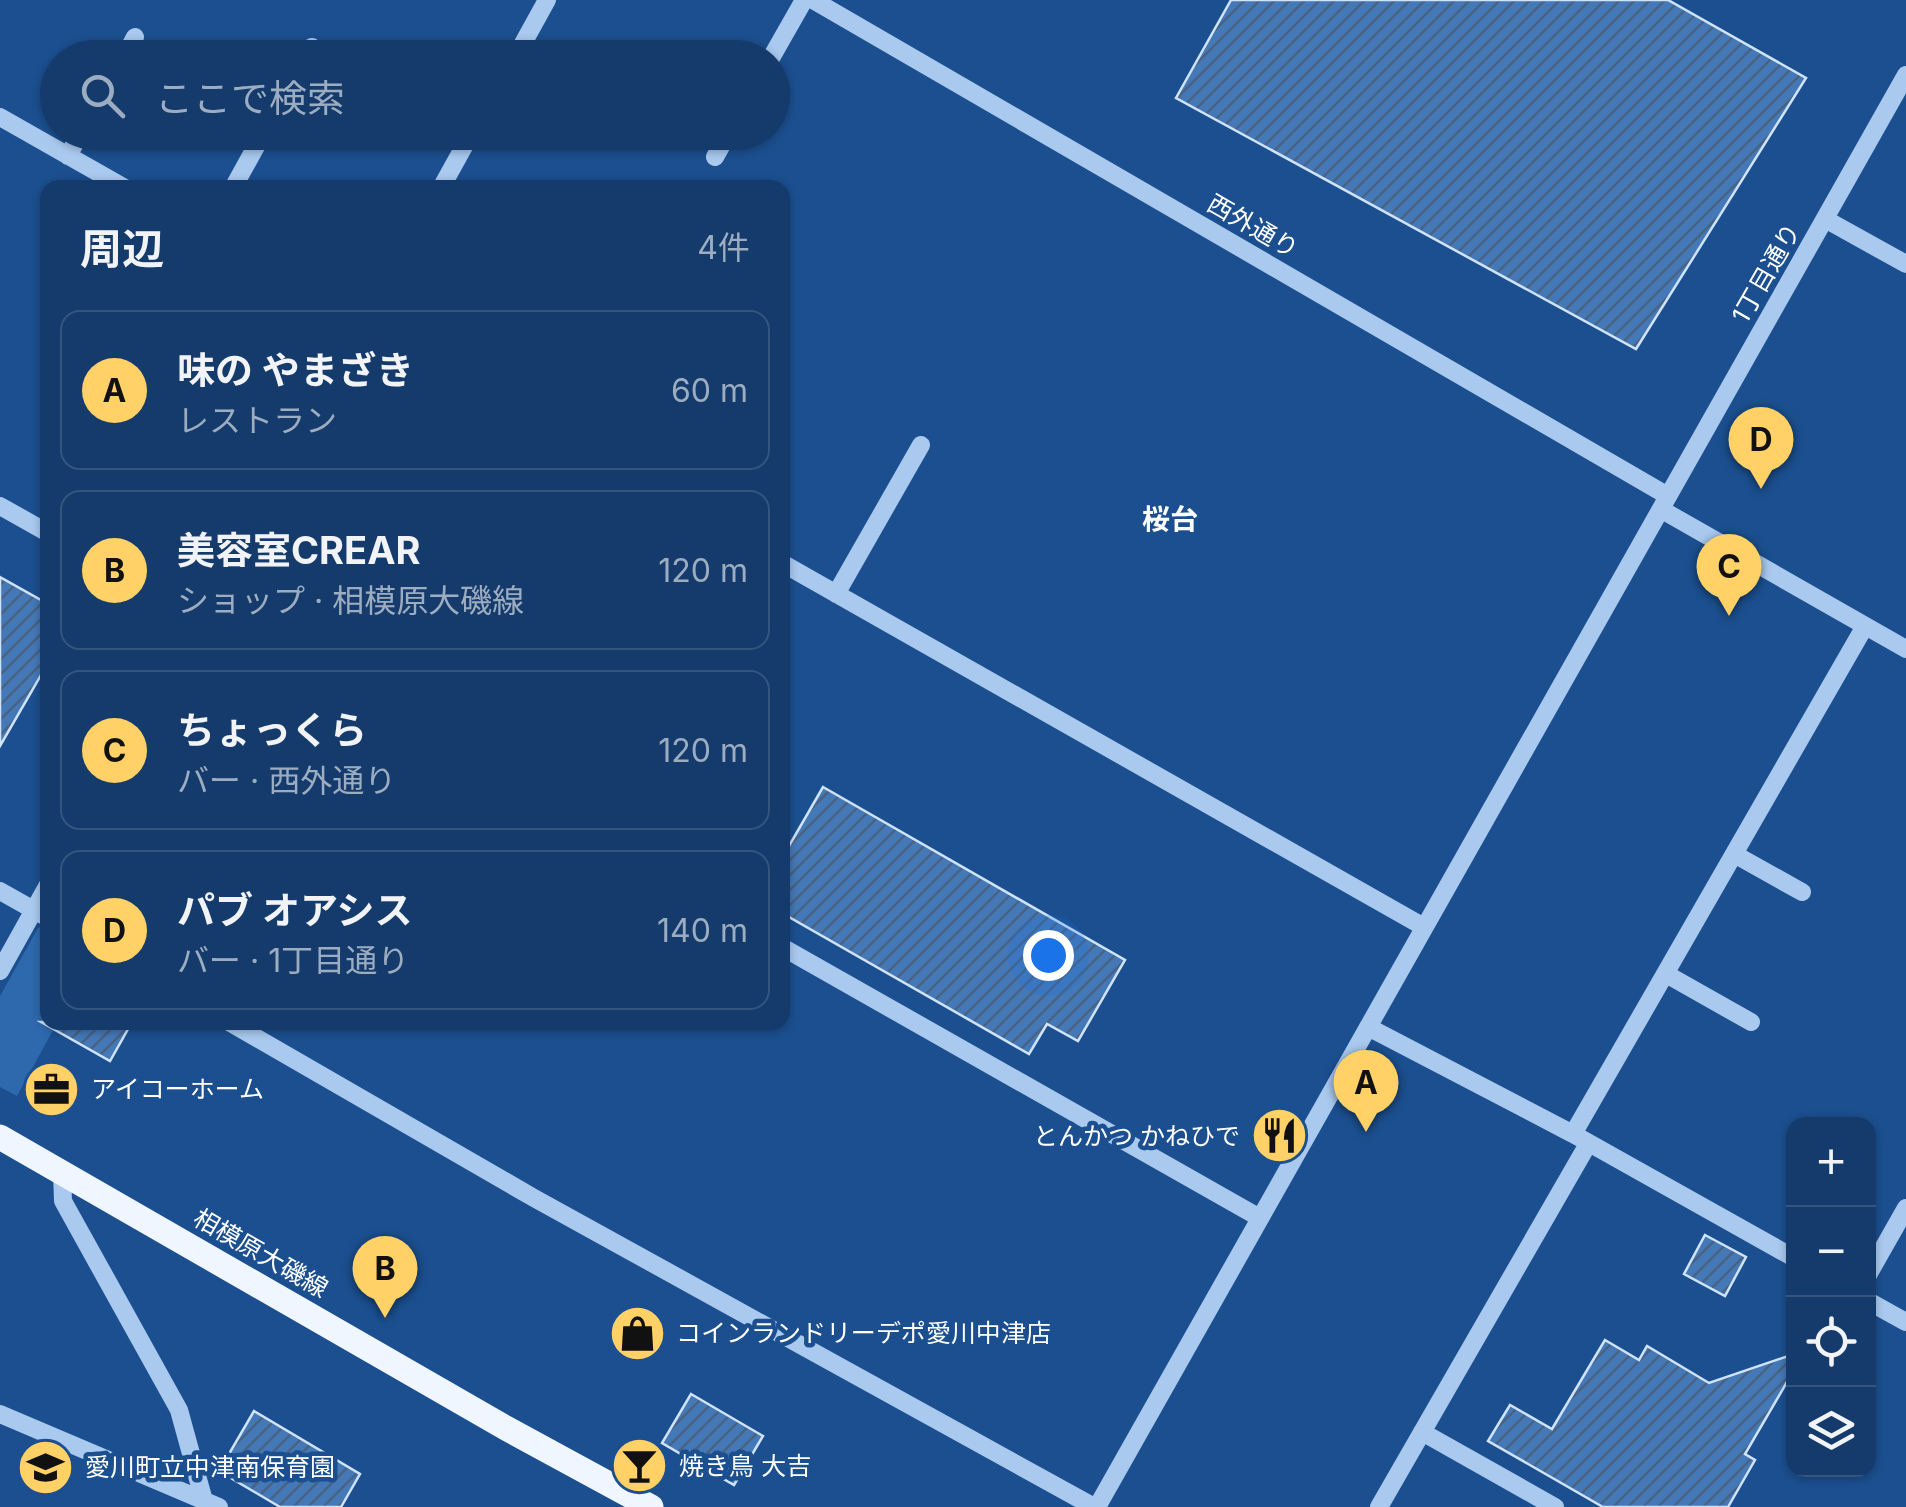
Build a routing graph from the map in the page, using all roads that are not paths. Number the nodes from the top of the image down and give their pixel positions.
1 (548, 0) edge
2 (804, 0) edge
3 (813, 0) edge
4 (136, 37) dead end
5 (134, 40) edge
6 (525, 40) edge
7 (782, 40) edge
8 (1906, 75) edge
9 (0, 117) edge
10 (40, 140) edge
11 (58, 150) edge
12 (71, 150) edge
13 (254, 150) edge
14 (462, 150) edge
15 (719, 150) edge
16 (68, 156) junction
17 (715, 157) dead end
18 (111, 180) edge
19 (237, 180) edge
20 (445, 180) edge
21 (1825, 219) junction
22 (1906, 264) edge
23 (920, 445) dead end
24 (1665, 503) junction
25 (0, 506) edge
26 (40, 528) edge
27 (790, 568) edge
28 (836, 594) junction
29 (1865, 626) junction
30 (1906, 649) edge
31 (1734, 854) junction
32 (0, 891) edge
33 (1802, 892) dead end
34 (40, 914) edge
35 (1424, 927) junction
36 (790, 952) edge
37 (0, 971) edge
38 (1666, 974) junction
39 (1751, 1022) dead end
40 (1368, 1027) junction
41 (243, 1030) edge
42 (0, 1137) edge
43 (1581, 1139) junction
44 (62, 1173) junction
45 (1906, 1208) edge
46 (1260, 1218) junction
47 (1786, 1254) edge
48 (1876, 1261) edge
49 (1876, 1305) edge
50 (1906, 1322) edge
51 (0, 1414) edge
52 (1422, 1432) junction
53 (211, 1504) edge
54 (651, 1507) edge
55 (1095, 1507) edge
56 (1379, 1507) edge
57 (1555, 1507) edge

1 - 6 street
2 - 7 street
3 - 24 street, 西外通り
4 - 5 street
8 - 21 street, 1丁目通り
9 - 10 street
11 - 16 street
12 - 16 street
13 - 19 street
14 - 20 street
15 - 17 street
16 - 18 street
21 - 22 street
21 - 24 street, 1丁目通り
23 - 28 street
24 - 29 street, 西外通り
24 - 35 street, 1丁目通り
25 - 26 street
27 - 28 street
28 - 35 street
29 - 30 street, 西外通り
29 - 31 street
31 - 33 street
31 - 38 street
32 - 34 street
34 - 37 street
35 - 40 street, 1丁目通り
36 - 46 street
38 - 39 street
38 - 43 street
40 - 43 street
40 - 46 street, 1丁目通り
41 - 55 street
42 - 44 main road, 相模原大磯線
43 - 47 street
43 - 52 street
44 - 53 street
44 - 54 main road, 相模原大磯線
45 - 48 street
46 - 55 street, 1丁目通り
49 - 50 street
51 - 53 street
52 - 56 street
52 - 57 street

